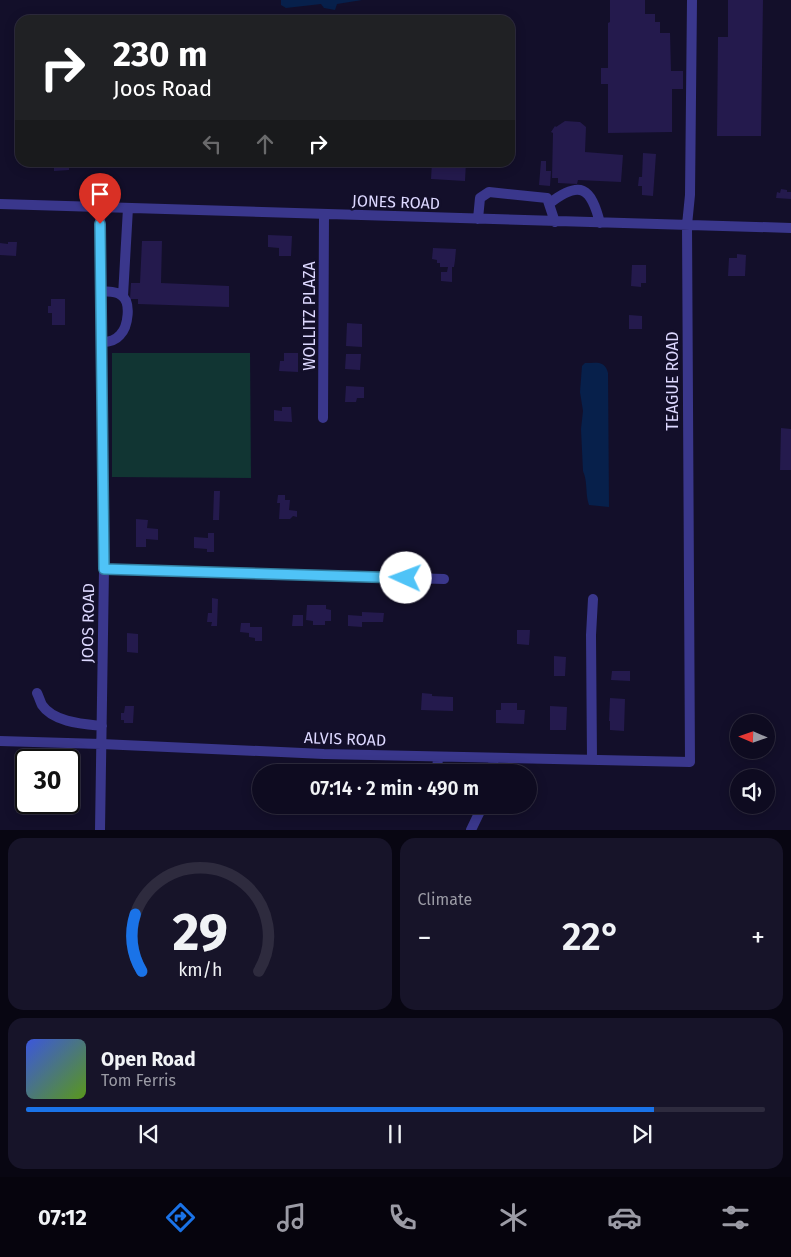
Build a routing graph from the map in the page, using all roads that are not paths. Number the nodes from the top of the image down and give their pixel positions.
1 (692, 0) edge
2 (550, 203) junction
3 (0, 204) edge
4 (100, 206) junction
5 (128, 208) junction
6 (324, 215) junction
7 (478, 219) junction
8 (555, 222) junction
9 (600, 223) junction
10 (687, 225) junction
11 (791, 228) edge
12 (101, 291) junction
13 (123, 296) junction
14 (102, 342) junction
15 (324, 418) dead end
16 (104, 569) junction
17 (444, 580) dead end
18 (593, 598) dead end
19 (37, 693) dead end
20 (102, 726) junction
21 (0, 741) edge
22 (101, 744) junction
23 (438, 757) junction
24 (494, 758) junction
25 (592, 760) junction
26 (690, 762) joint
27 (438, 764) edge
28 (493, 764) edge
29 (479, 814) edge
30 (100, 830) edge
31 (471, 830) edge

1 - 10 street, TEAGUE ROAD
2 - 7 street
2 - 8 street
2 - 9 street
3 - 4 street, JONES ROAD
4 - 5 street, JONES ROAD
4 - 12 street, JOOS ROAD
5 - 6 street, JONES ROAD
5 - 13 street
6 - 7 street, JONES ROAD
6 - 15 street, WOLLITZ PLAZA
7 - 8 street, JONES ROAD
8 - 9 street, JONES ROAD
9 - 10 street, JONES ROAD
10 - 11 street, JONES ROAD
10 - 26 street, TEAGUE ROAD
12 - 13 street
12 - 14 street, JOOS ROAD
13 - 14 street
14 - 16 street, JOOS ROAD
16 - 17 street
16 - 20 street, JOOS ROAD
18 - 25 street
19 - 20 street
20 - 22 street, JOOS ROAD
21 - 22 street, ALVIS ROAD
22 - 23 street, ALVIS ROAD
22 - 30 street, JOOS ROAD
23 - 24 street, ALVIS ROAD
23 - 27 street
24 - 25 street, ALVIS ROAD
24 - 28 street
25 - 26 street, ALVIS ROAD
29 - 31 street

